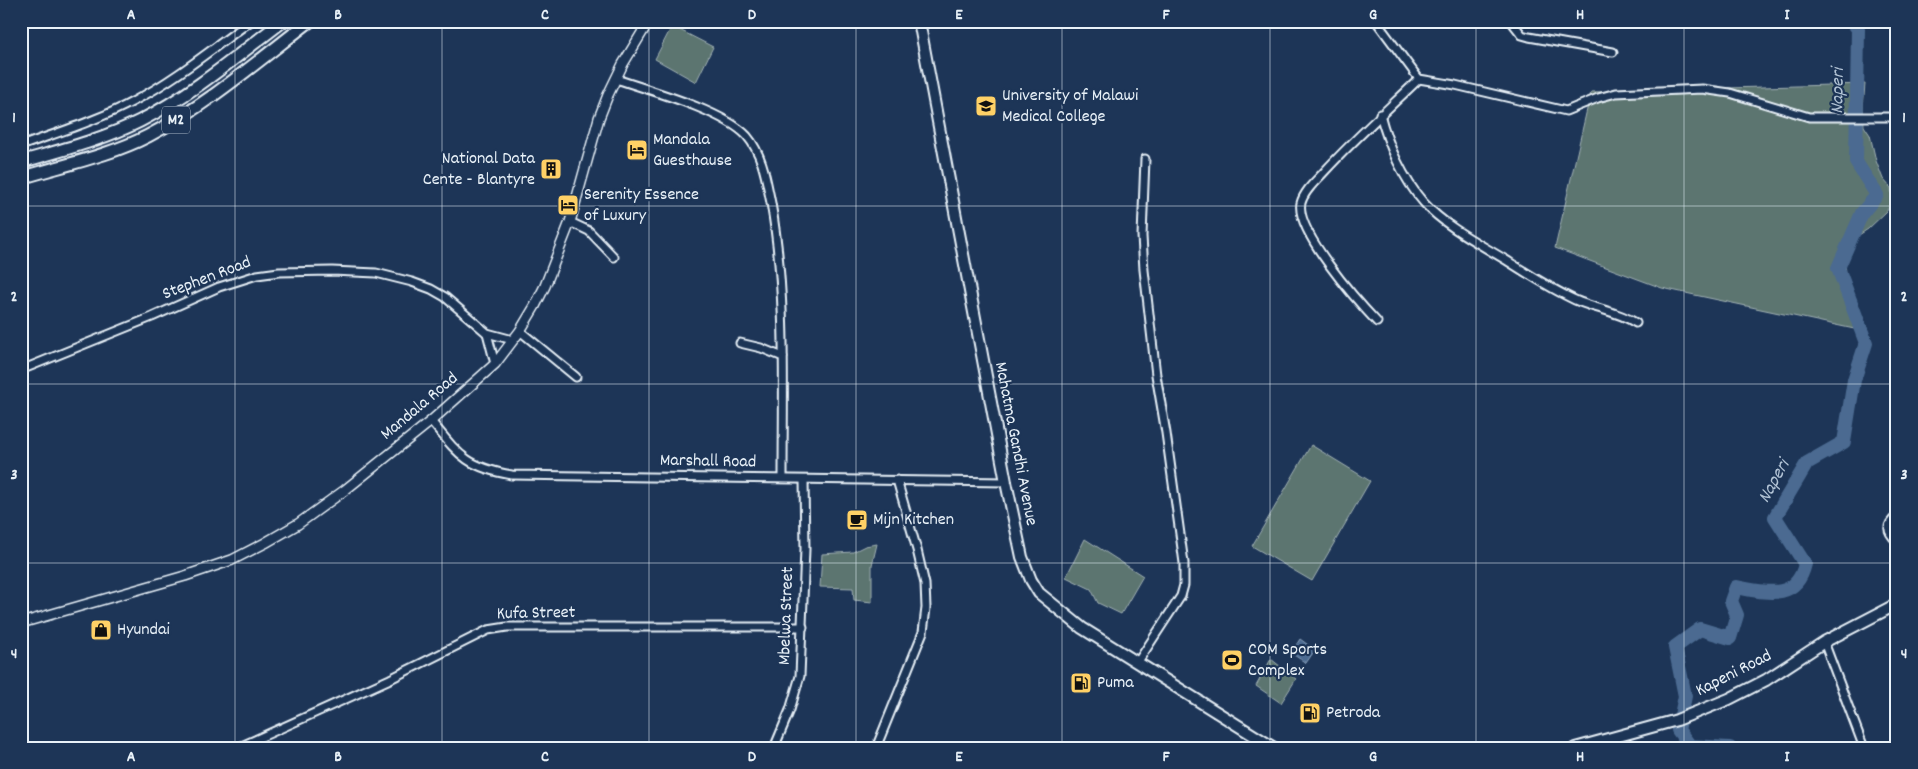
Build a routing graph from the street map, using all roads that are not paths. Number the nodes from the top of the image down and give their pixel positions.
1 (251, 21) edge
2 (283, 21) edge
3 (310, 21) edge
4 (649, 21) edge
5 (919, 21) edge
6 (1376, 21) edge
7 (1510, 21) edge
8 (1613, 52) dead end
9 (616, 79) junction
10 (1419, 79) junction
11 (1380, 114) junction
12 (1897, 118) edge
13 (21, 146) edge
14 (1145, 159) dead end
15 (21, 162) edge
16 (21, 178) edge
17 (570, 222) junction
18 (614, 257) dead end
19 (1377, 322) dead end
20 (1636, 323) dead end
21 (520, 331) junction
22 (487, 333) junction
23 (514, 340) junction
24 (740, 343) dead end
25 (783, 357) junction
26 (495, 364) junction
27 (21, 370) edge
28 (576, 377) dead end
29 (430, 422) junction
30 (783, 478) junction
31 (804, 480) junction
32 (897, 480) junction
33 (1006, 482) junction
34 (1897, 516) edge
35 (1897, 541) edge
36 (1897, 604) edge
37 (21, 623) edge
38 (803, 628) junction
39 (1824, 642) junction
40 (1137, 663) junction
41 (237, 748) edge
42 (774, 748) edge
43 (876, 748) edge
44 (1274, 748) edge
45 (1575, 748) edge
46 (1864, 748) edge

1 - 13 street
2 - 15 highway, M2
3 - 16 highway, M2
4 - 9 street, Mandala Road
5 - 33 main road, Mahatma Gandhi Avenue
6 - 10 street
7 - 8 street
9 - 17 street, Mandala Road
9 - 25 street
10 - 11 street
10 - 12 street
11 - 19 street
11 - 20 street
14 - 40 street
17 - 18 street
17 - 21 street, Mandala Road
21 - 23 street, Mandala Road
21 - 28 street
22 - 23 street, Stephen Road
22 - 26 street
22 - 27 street, Stephen Road
23 - 26 street, Mandala Road
24 - 25 street
25 - 30 street
26 - 29 street, Mandala Road
29 - 30 street, Marshall Road
29 - 37 street, Mandala Road
30 - 31 street, Marshall Road
31 - 32 street, Marshall Road
31 - 38 street, Mbelwa Street
32 - 33 street, Marshall Road
32 - 43 street
33 - 40 main road, Mahatma Gandhi Avenue
34 - 35 street
36 - 39 main road, Kapeni Road
38 - 41 street, Kufa Street
38 - 42 street, Mbelwa Street
39 - 45 main road, Kapeni Road
39 - 46 street
40 - 44 main road, Mahatma Gandhi Avenue

